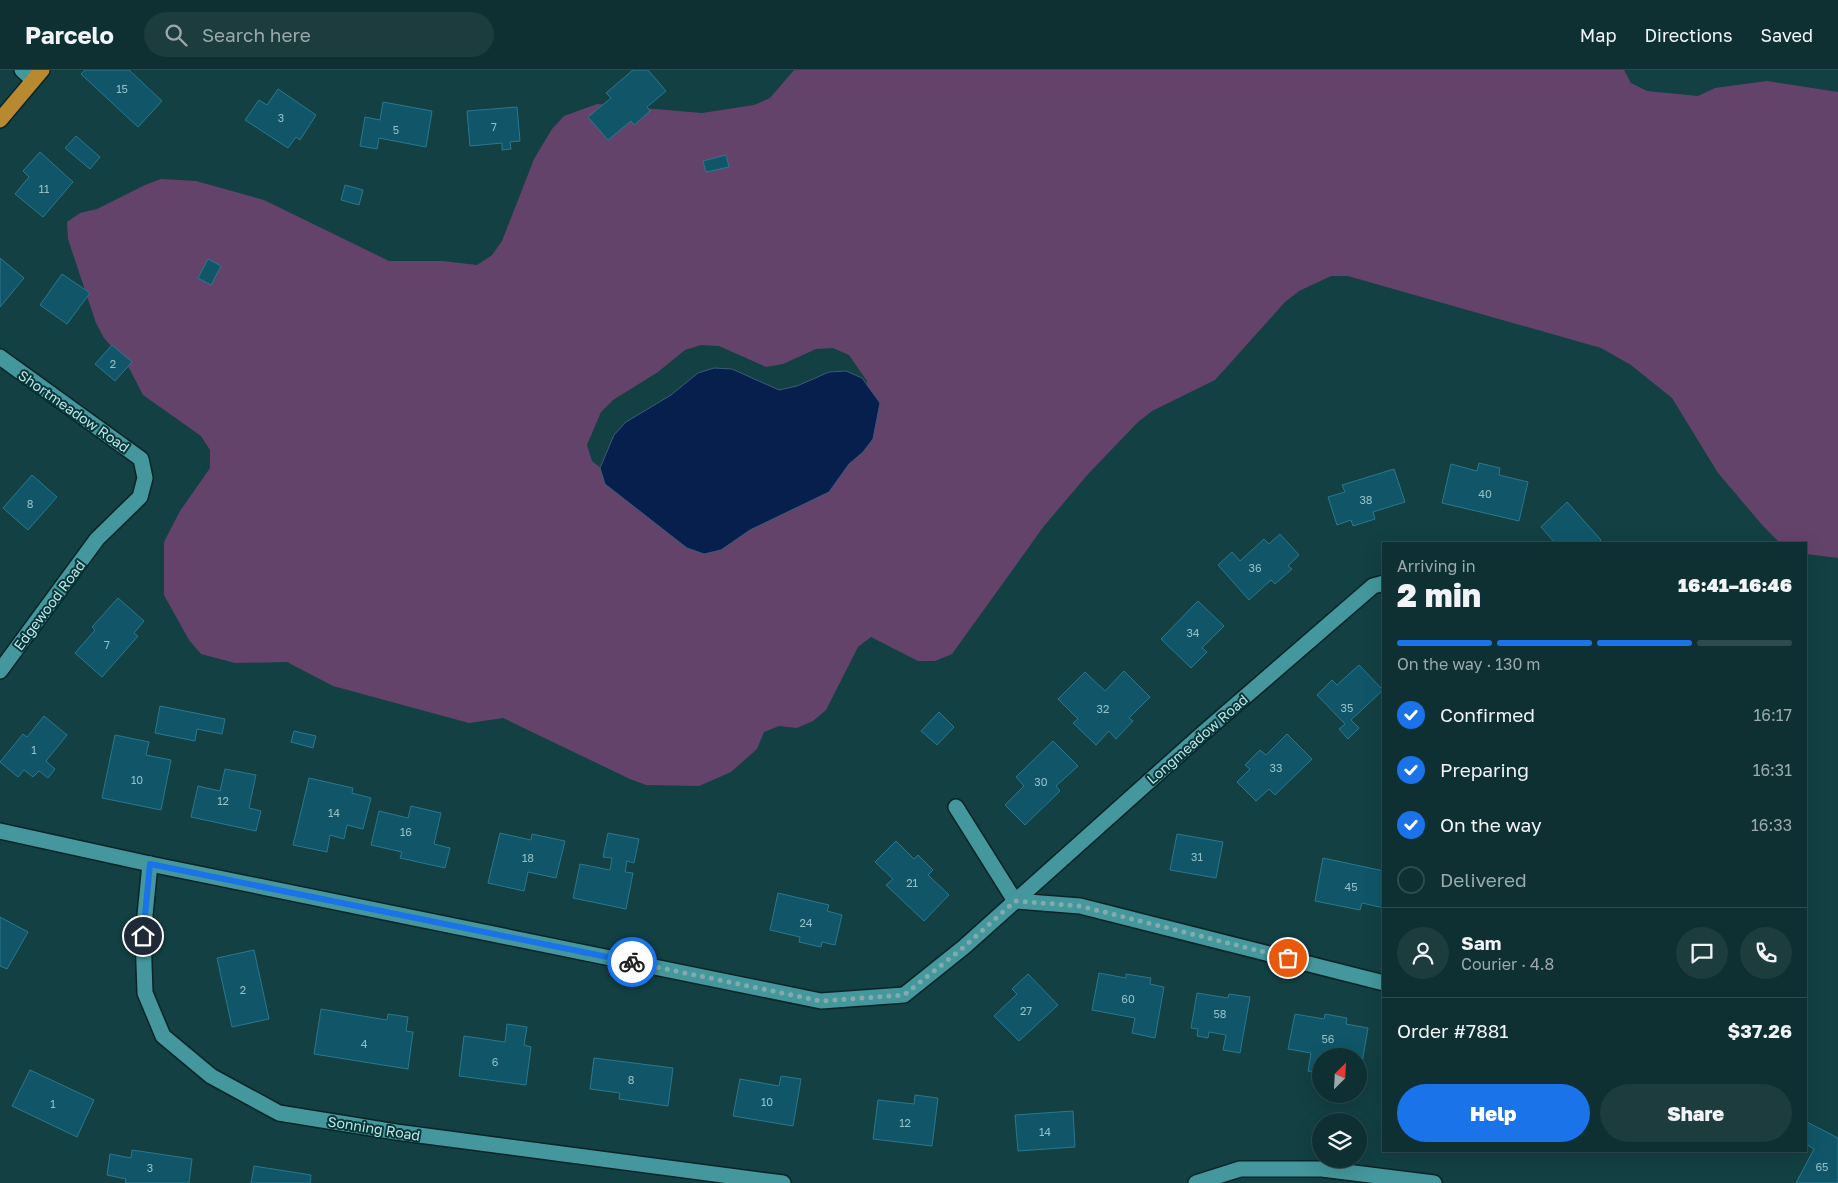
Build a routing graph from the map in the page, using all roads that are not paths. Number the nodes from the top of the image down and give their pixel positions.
1 (22, 70) edge
2 (38, 75) edge
3 (0, 120) edge
4 (0, 357) edge
5 (98, 539) joint
6 (1382, 584) edge
7 (0, 671) edge
8 (956, 808) dead end
9 (0, 831) edge
10 (150, 864) junction
11 (1015, 901) junction
12 (1382, 982) edge
13 (783, 1183) edge
14 (1196, 1183) edge
15 (1434, 1183) edge

1 - 2 street
2 - 3 highway
4 - 5 street, Shortmeadow Road
5 - 7 street, Edgewood Road
6 - 11 street, Longmeadow Road
8 - 11 street
9 - 10 street, Longmeadow Road
10 - 11 street, Longmeadow Road
10 - 13 street, Sonning Road
11 - 12 street
14 - 15 street

